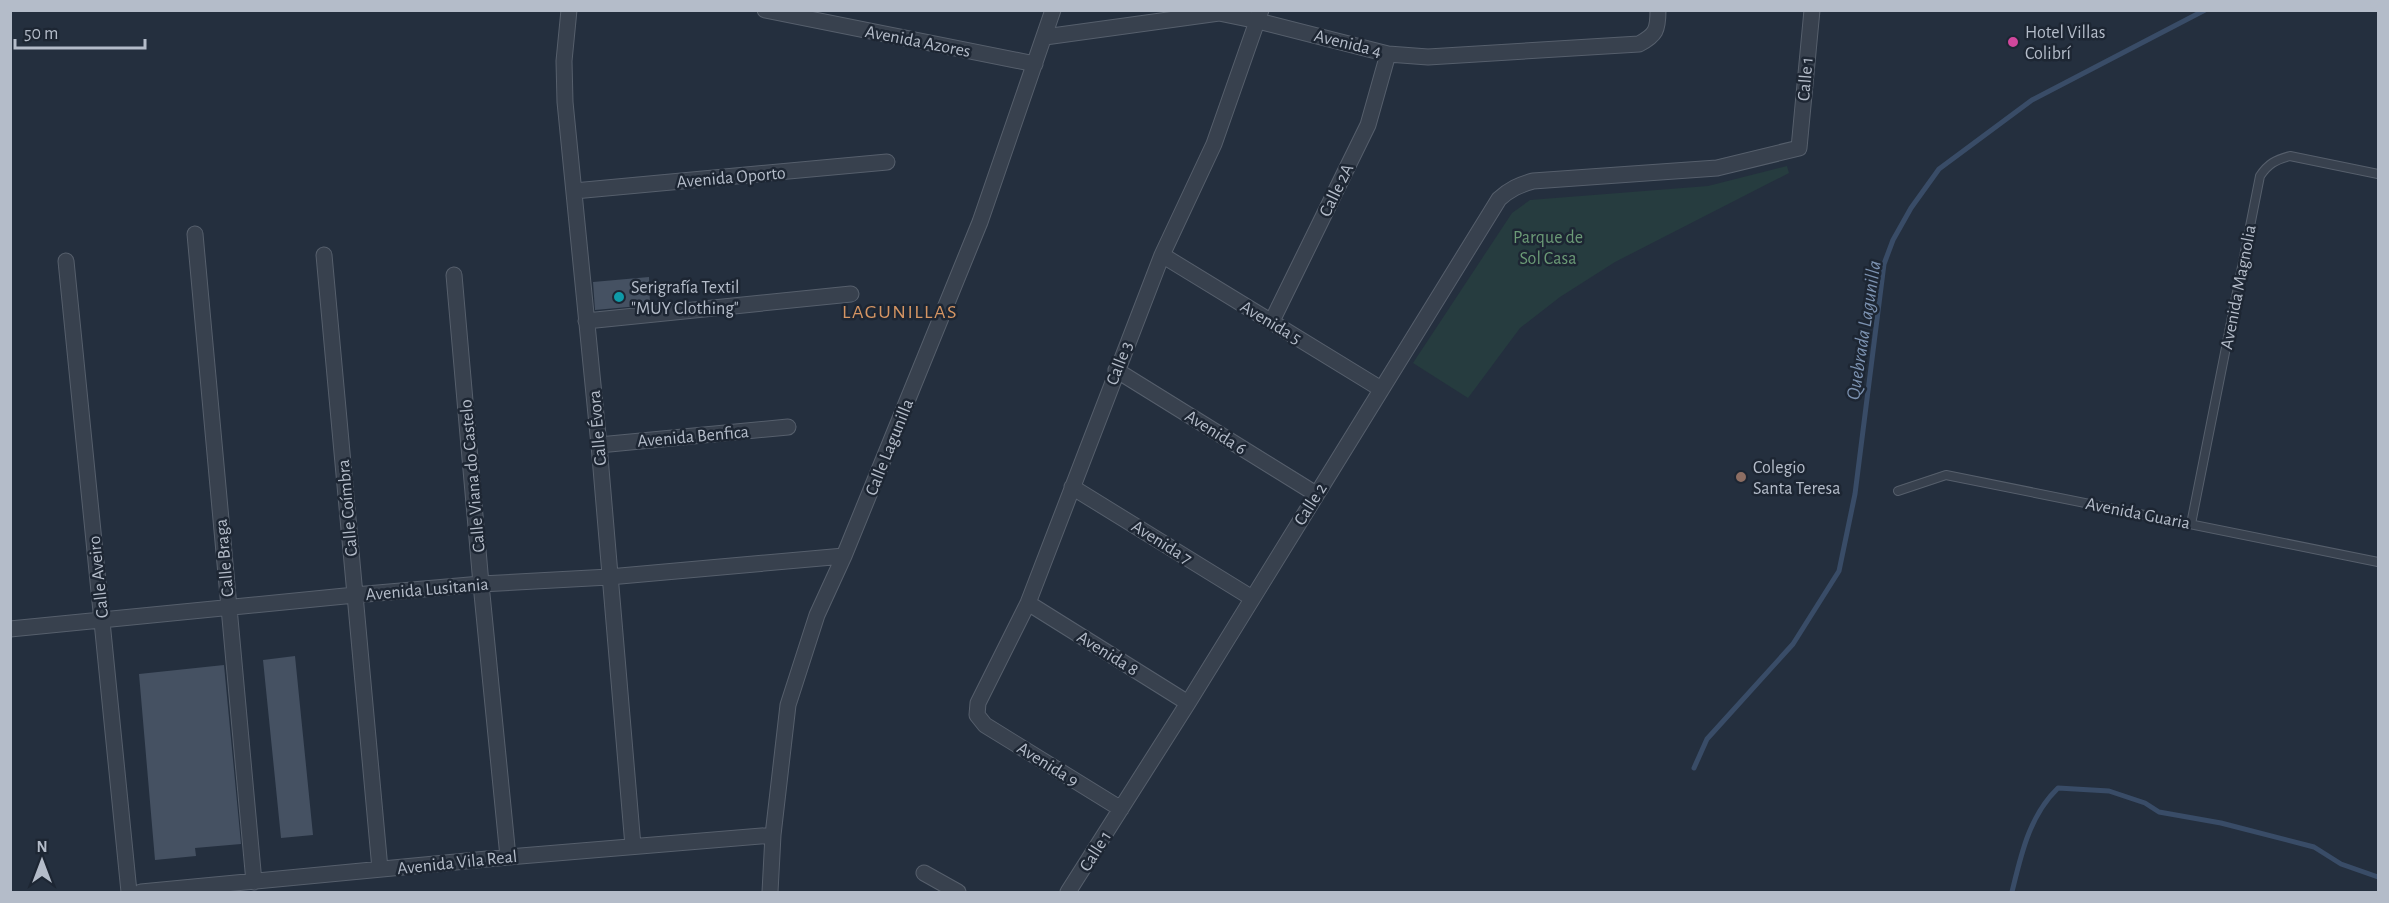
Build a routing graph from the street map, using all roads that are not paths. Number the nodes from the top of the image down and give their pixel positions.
1 (569, 10) edge
2 (765, 10) edge
3 (1053, 10) edge
4 (1658, 10) edge
5 (1812, 10) edge
6 (1259, 16) edge
7 (1045, 37) junction
8 (1388, 54) junction
9 (1035, 64) junction
10 (887, 162) dead end
11 (2379, 174) edge
12 (574, 191) junction
13 (1499, 199) joint
14 (195, 234) dead end
15 (324, 255) dead end
16 (1162, 255) junction
17 (66, 261) dead end
18 (454, 275) dead end
19 (851, 294) dead end
20 (586, 321) junction
21 (1272, 321) junction
22 (1116, 370) junction
23 (1380, 389) junction
24 (788, 427) dead end
25 (599, 445) junction
26 (1072, 487) junction
27 (1898, 491) dead end
28 (1316, 494) junction
29 (2191, 524) junction
30 (844, 556) junction
31 (2379, 562) edge
32 (609, 578) junction
33 (481, 584) junction
34 (355, 595) junction
35 (1252, 598) junction
36 (1028, 603) junction
37 (228, 606) junction
38 (102, 621) junction
39 (10, 629) edge
40 (1188, 703) junction
41 (977, 715) joint
42 (1121, 809) junction
43 (773, 836) junction
44 (633, 846) junction
45 (508, 857) junction
46 (380, 869) junction
47 (924, 873) dead end
48 (254, 882) junction
49 (129, 892) edge
50 (141, 892) edge
51 (770, 892) edge
52 (958, 892) edge
53 (1068, 892) edge

1 - 12 street, Calle Évora
2 - 9 street, Avenida Azores
3 - 7 street, Calle Lagunilla
4 - 8 street, Avenida 4
5 - 13 street, Calle 1
6 - 7 street, Avenida 4
6 - 8 street, Avenida 4
6 - 16 street, Calle 3
7 - 9 street, Calle Lagunilla
8 - 21 street, Calle 2A
9 - 30 street, Calle Lagunilla
10 - 12 street, Avenida Oporto
11 - 29 lane, Avenida Magnolia
12 - 20 street, Calle Évora
13 - 23 street, Calle 2
14 - 37 street, Calle Braga
15 - 34 street, Calle Coímbra
16 - 21 street, Avenida 5
16 - 22 street, Calle 3
17 - 38 street, Calle Aveiro
18 - 33 street, Calle Viana do Castelo
19 - 20 street
20 - 25 street, Calle Évora
21 - 23 street, Avenida 5
22 - 26 street, Calle 3
22 - 28 street, Avenida 6
23 - 28 street, Calle 2
24 - 25 street, Avenida Benfica
25 - 32 street, Calle Évora
26 - 35 street, Avenida 7
26 - 36 street, Calle 3
27 - 29 lane, Avenida Guaria
28 - 35 street, Calle 2
29 - 31 lane, Avenida Guaria
30 - 32 street, Avenida Lusitania
30 - 43 street, Calle Lagunilla
32 - 33 street, Avenida Lusitania
32 - 44 street, Calle Évora
33 - 34 street, Avenida Lusitania
33 - 45 street, Calle Viana do Castelo
34 - 37 street, Avenida Lusitania
34 - 46 street, Calle Coímbra
35 - 40 street, Calle 2
36 - 40 street, Avenida 8
36 - 41 street, Calle 3
37 - 38 street, Avenida Lusitania
37 - 48 street, Calle Braga
38 - 39 street, Avenida Lusitania
38 - 49 street, Calle Aveiro
40 - 42 street, Calle 2
41 - 42 street, Avenida 9
42 - 53 street, Calle 1
43 - 44 street, Avenida Vila Real
43 - 51 street, Calle Lagunilla
44 - 45 street, Avenida Vila Real
45 - 46 street, Avenida Vila Real
46 - 48 street, Avenida Vila Real
47 - 52 street
48 - 50 street, Avenida Vila Real

